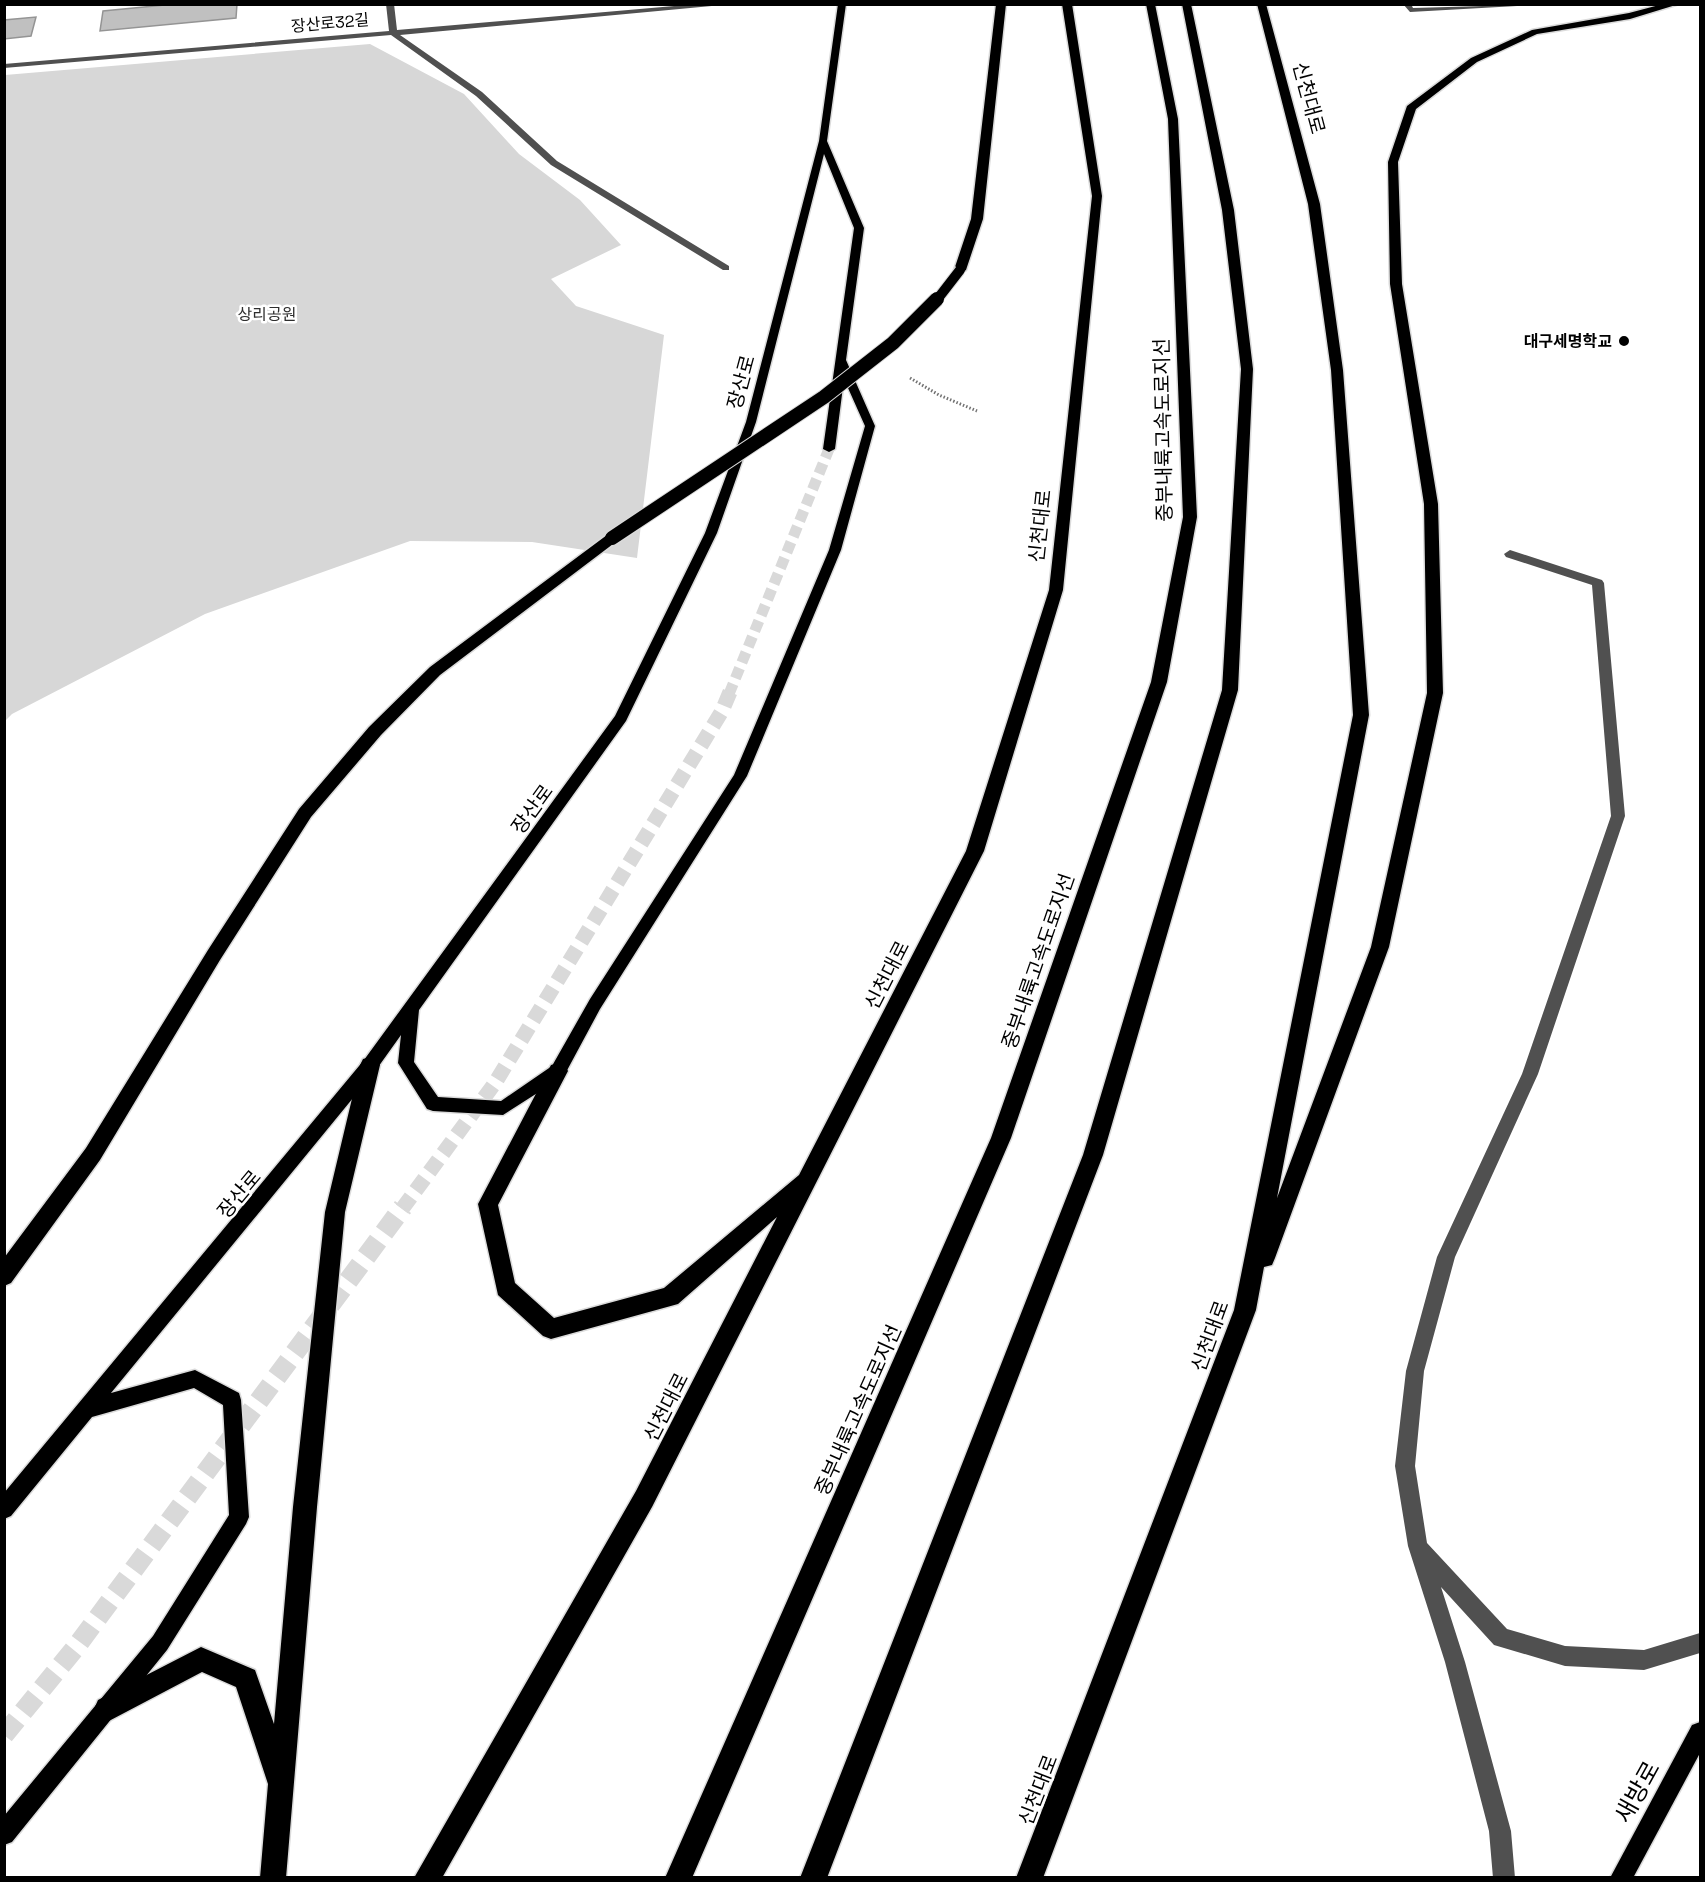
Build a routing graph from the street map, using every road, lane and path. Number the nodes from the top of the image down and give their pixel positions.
1 (390, 4) edge
2 (730, 4) edge
3 (842, 4) edge
4 (1001, 4) edge
5 (1067, 4) edge
6 (1150, 4) edge
7 (1186, 4) edge
8 (1261, 4) edge
9 (1407, 4) edge
10 (1548, 4) edge
11 (1675, 4) edge
12 (393, 33) junction
13 (4, 66) edge
14 (824, 141) junction
15 (726, 268) dead end
16 (841, 360) junction
17 (908, 376) dead end
18 (977, 411) dead end
19 (829, 449) tunnel mouth
20 (1510, 554) dead end
21 (411, 1010) junction
22 (370, 1065) junction
23 (558, 1071) junction
24 (810, 1176) junction
25 (4, 1276) edge
26 (1245, 1310) junction
27 (87, 1409) junction
28 (4, 1509) edge
29 (1418, 1546) junction
30 (1701, 1643) edge
31 (107, 1709) junction
32 (1701, 1733) edge
33 (281, 1785) junction
34 (4, 1834) edge
35 (273, 1878) edge
36 (427, 1878) edge
37 (678, 1878) edge
38 (813, 1878) edge
39 (1029, 1878) edge
40 (1504, 1878) edge
41 (1621, 1878) edge

1 - 12 street
2 - 12 street, 장산로32길
3 - 14 main road, 장산로
4 - 25 highway, bridge
5 - 24 highway, 신천대로
6 - 37 highway, 중부내륙고속도로지선
7 - 38 highway
8 - 26 highway, 신천대로
9 - 10 street
11 - 26 highway
12 - 13 street, 장산로32길
12 - 15 street
14 - 16 main road
14 - 21 main road, 장산로
16 - 19 main road
16 - 23 main road
17 - 18 path
20 - 29 street
21 - 22 main road, 장산로
21 - 23 main road
22 - 27 main road, 장산로
22 - 33 highway
23 - 24 highway
24 - 36 highway, 신천대로
26 - 39 highway, 신천대로
27 - 28 main road, 장산로
27 - 31 main road
29 - 30 street
29 - 40 street
31 - 33 highway
31 - 34 main road
32 - 41 main road, 새방로
33 - 35 highway

